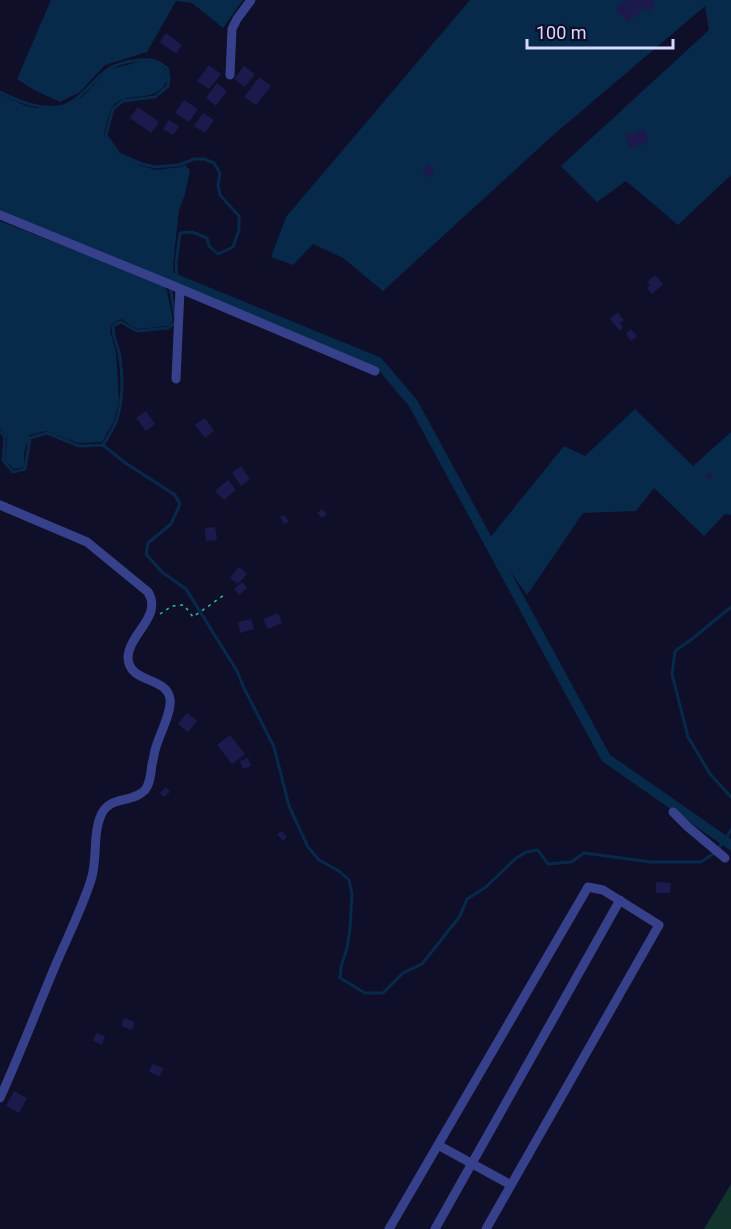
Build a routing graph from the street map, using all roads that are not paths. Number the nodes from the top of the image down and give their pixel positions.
1 (251, 0) edge
2 (230, 75) dead end
3 (0, 215) edge
4 (174, 286) junction
5 (375, 371) dead end
6 (176, 379) dead end
7 (0, 505) edge
8 (673, 812) dead end
9 (725, 858) dead end
10 (620, 900) junction
11 (0, 1098) edge
12 (438, 1145) junction
13 (471, 1163) junction
14 (511, 1185) junction
15 (389, 1229) edge
16 (435, 1229) edge
17 (486, 1229) edge

1 - 2 street
3 - 4 street
4 - 5 street
4 - 6 street
7 - 11 street
8 - 9 street
10 - 12 street
10 - 13 street
10 - 14 street
12 - 13 street
12 - 15 street
13 - 14 street
13 - 16 street
14 - 17 street

